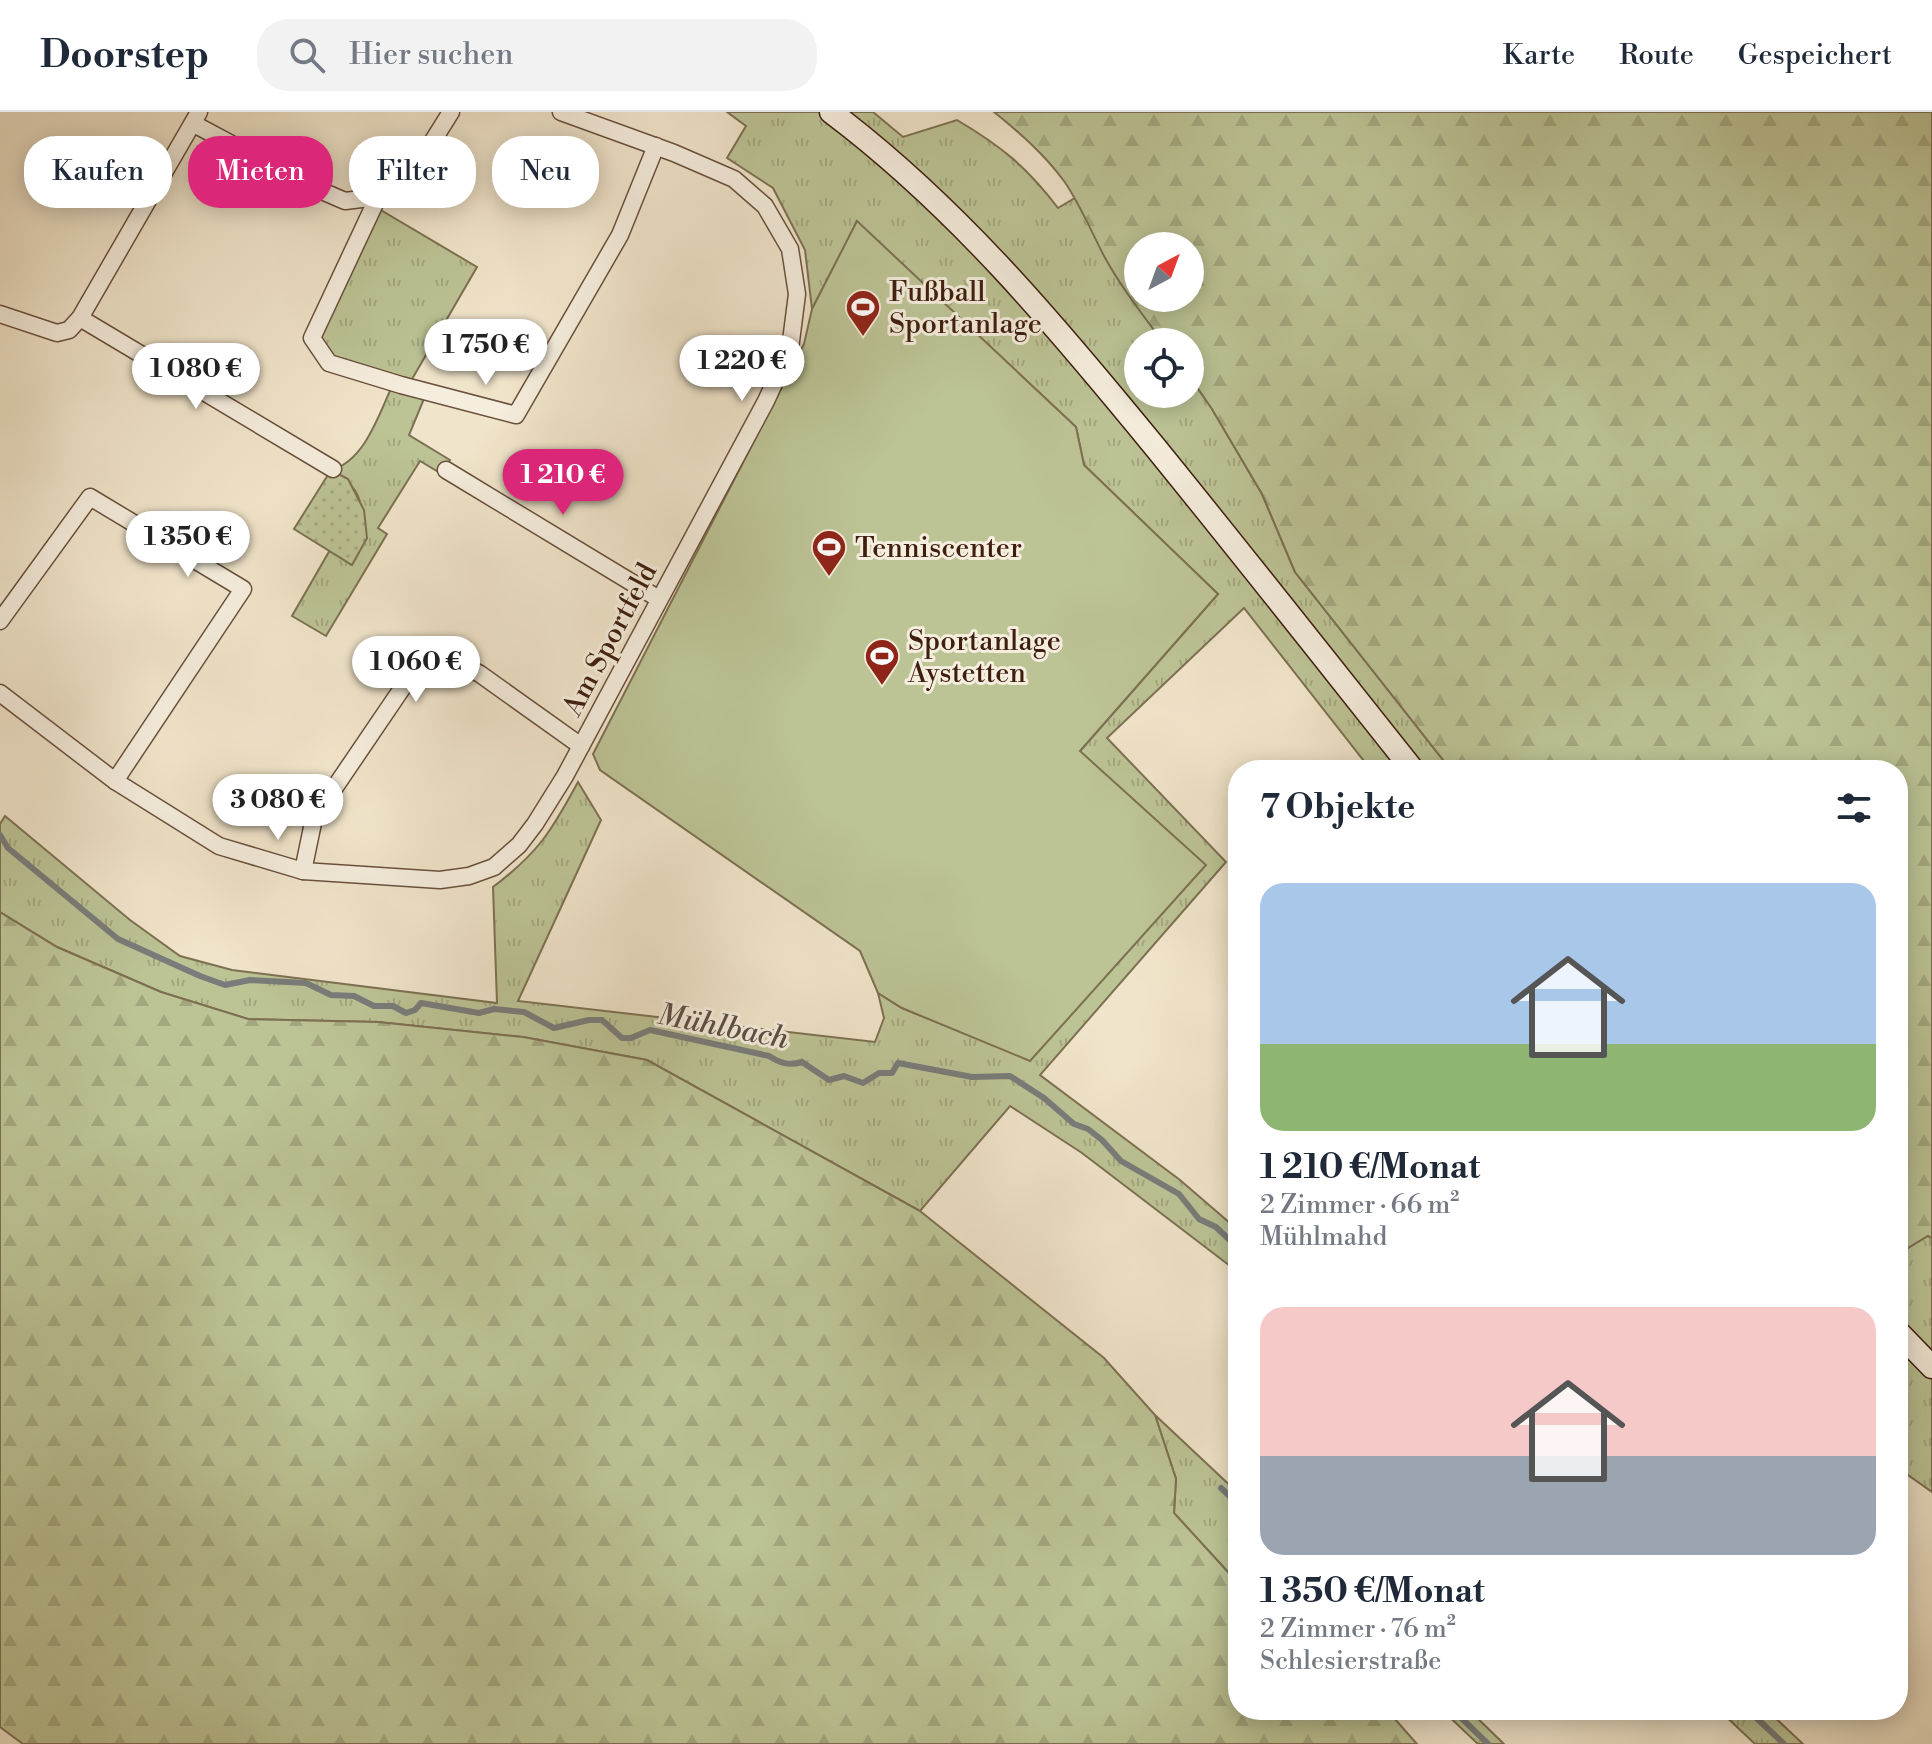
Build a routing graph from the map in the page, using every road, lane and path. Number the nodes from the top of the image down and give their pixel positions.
1 (451, 112) edge
2 (561, 112) edge
3 (831, 112) edge
4 (196, 118) edge
5 (436, 136) edge
6 (656, 146) junction
7 (349, 201) edge
8 (373, 208) edge
9 (0, 314) edge
10 (75, 324) junction
11 (333, 469) dead end
12 (446, 470) dead end
13 (659, 599) junction
14 (0, 621) edge
15 (0, 693) edge
16 (581, 746) junction
17 (1405, 760) edge
18 (115, 781) junction
19 (303, 871) junction
20 (1908, 1342) edge
21 (1932, 1367) edge

1 - 5 street
2 - 6 street, Am Sportfeld
3 - 17 main road
4 - 7 street
4 - 10 street
6 - 8 street
6 - 13 street, Am Sportfeld
9 - 10 street
10 - 11 street
12 - 13 street
13 - 16 street, Am Sportfeld
14 - 18 street
15 - 18 street, Am Sportfeld
16 - 19 street, Am Sportfeld
16 - 19 street
18 - 19 street, Am Sportfeld
20 - 21 main road

